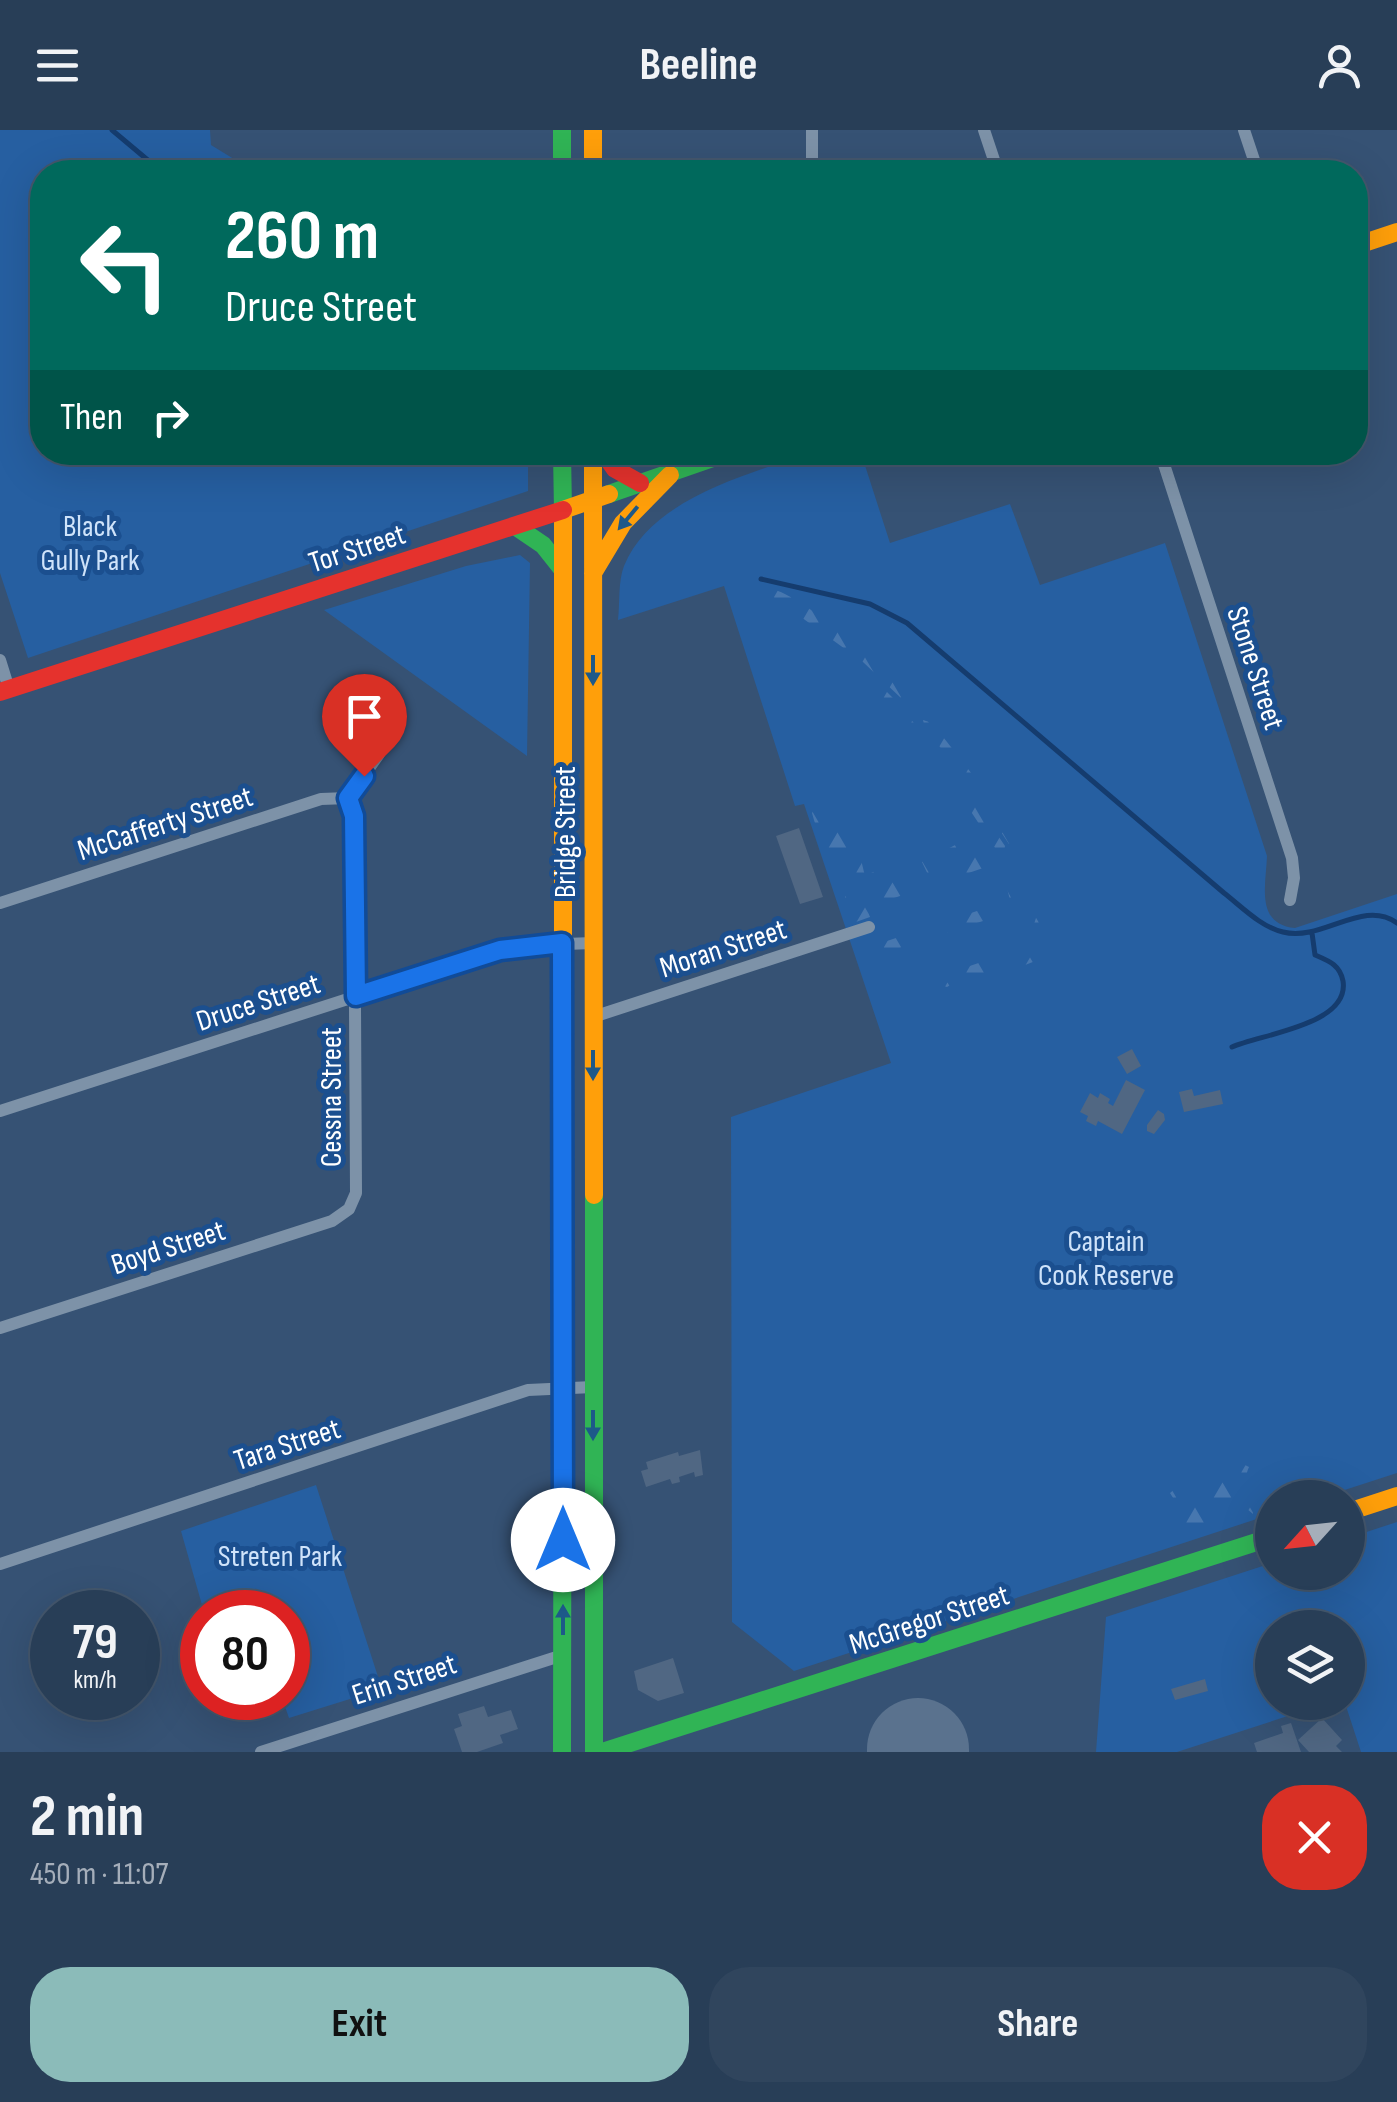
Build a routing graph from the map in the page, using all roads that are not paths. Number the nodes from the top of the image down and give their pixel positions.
1 (562, 130) edge
2 (593, 130) edge
3 (812, 130) edge
4 (984, 130) edge
5 (1244, 130) edge
6 (562, 160) edge
7 (593, 160) edge
8 (812, 160) edge
9 (994, 160) edge
10 (1254, 160) edge
11 (1397, 232) edge
12 (1368, 242) edge
13 (562, 465) edge
14 (594, 465) edge
15 (612, 465) edge
16 (694, 465) edge
17 (1164, 465) edge
18 (674, 472) junction
19 (640, 482) junction
20 (593, 499) junction
21 (563, 510) junction
22 (515, 526) junction
23 (562, 569) junction
24 (593, 573) junction
25 (0, 660) edge
26 (5, 690) edge
27 (379, 754) dead end
28 (348, 798) junction
29 (1290, 900) dead end
30 (0, 903) edge
31 (869, 927) dead end
32 (562, 943) junction
33 (593, 943) junction
34 (356, 996) junction
35 (593, 1017) junction
36 (0, 1111) edge
37 (349, 1209) joint
38 (0, 1328) edge
39 (563, 1387) junction
40 (593, 1387) junction
41 (1397, 1496) edge
42 (1365, 1506) edge
43 (1255, 1542) edge
44 (0, 1564) edge
45 (562, 1654) junction
46 (261, 1752) edge
47 (562, 1752) edge
48 (594, 1752) edge
49 (602, 1752) edge

1 - 6 main road
2 - 7 main road
3 - 8 street
4 - 9 street
5 - 10 street
11 - 12 main road
13 - 21 main road, Bridge Street
14 - 20 main road, Bridge Street
15 - 19 main road
16 - 18 main road, Tor Street
17 - 29 street, Stone Street
18 - 19 main road, Tor Street
18 -> 24 main road
19 - 20 main road, Tor Street
20 - 21 main road, Tor Street
20 - 24 main road, Bridge Street
21 - 22 main road, Tor Street
21 - 23 main road, Bridge Street
22 - 23 main road
22 - 26 main road, Tor Street
23 - 32 main road, Bridge Street
24 -> 33 main road, Bridge Street
25 - 26 street
27 - 28 street
28 - 30 street, McCafferty Street
28 - 34 street, Cessna Street
31 - 35 street, Moran Street
32 - 33 street, Druce Street
32 - 34 street, Druce Street
32 - 39 main road, Bridge Street
33 - 35 main road, Bridge Street
34 - 36 street, Druce Street
34 - 37 street, Cessna Street
35 -> 40 main road, Bridge Street
37 - 38 street, Boyd Street
39 - 40 street, Tara Street
39 - 44 street, Tara Street
45 -> 39 main road, Bridge Street
40 -> 48 main road, Bridge Street
41 - 42 main road
43 - 49 main road, McGregor Street
45 - 46 street, Erin Street
45 - 47 main road, Bridge Street

